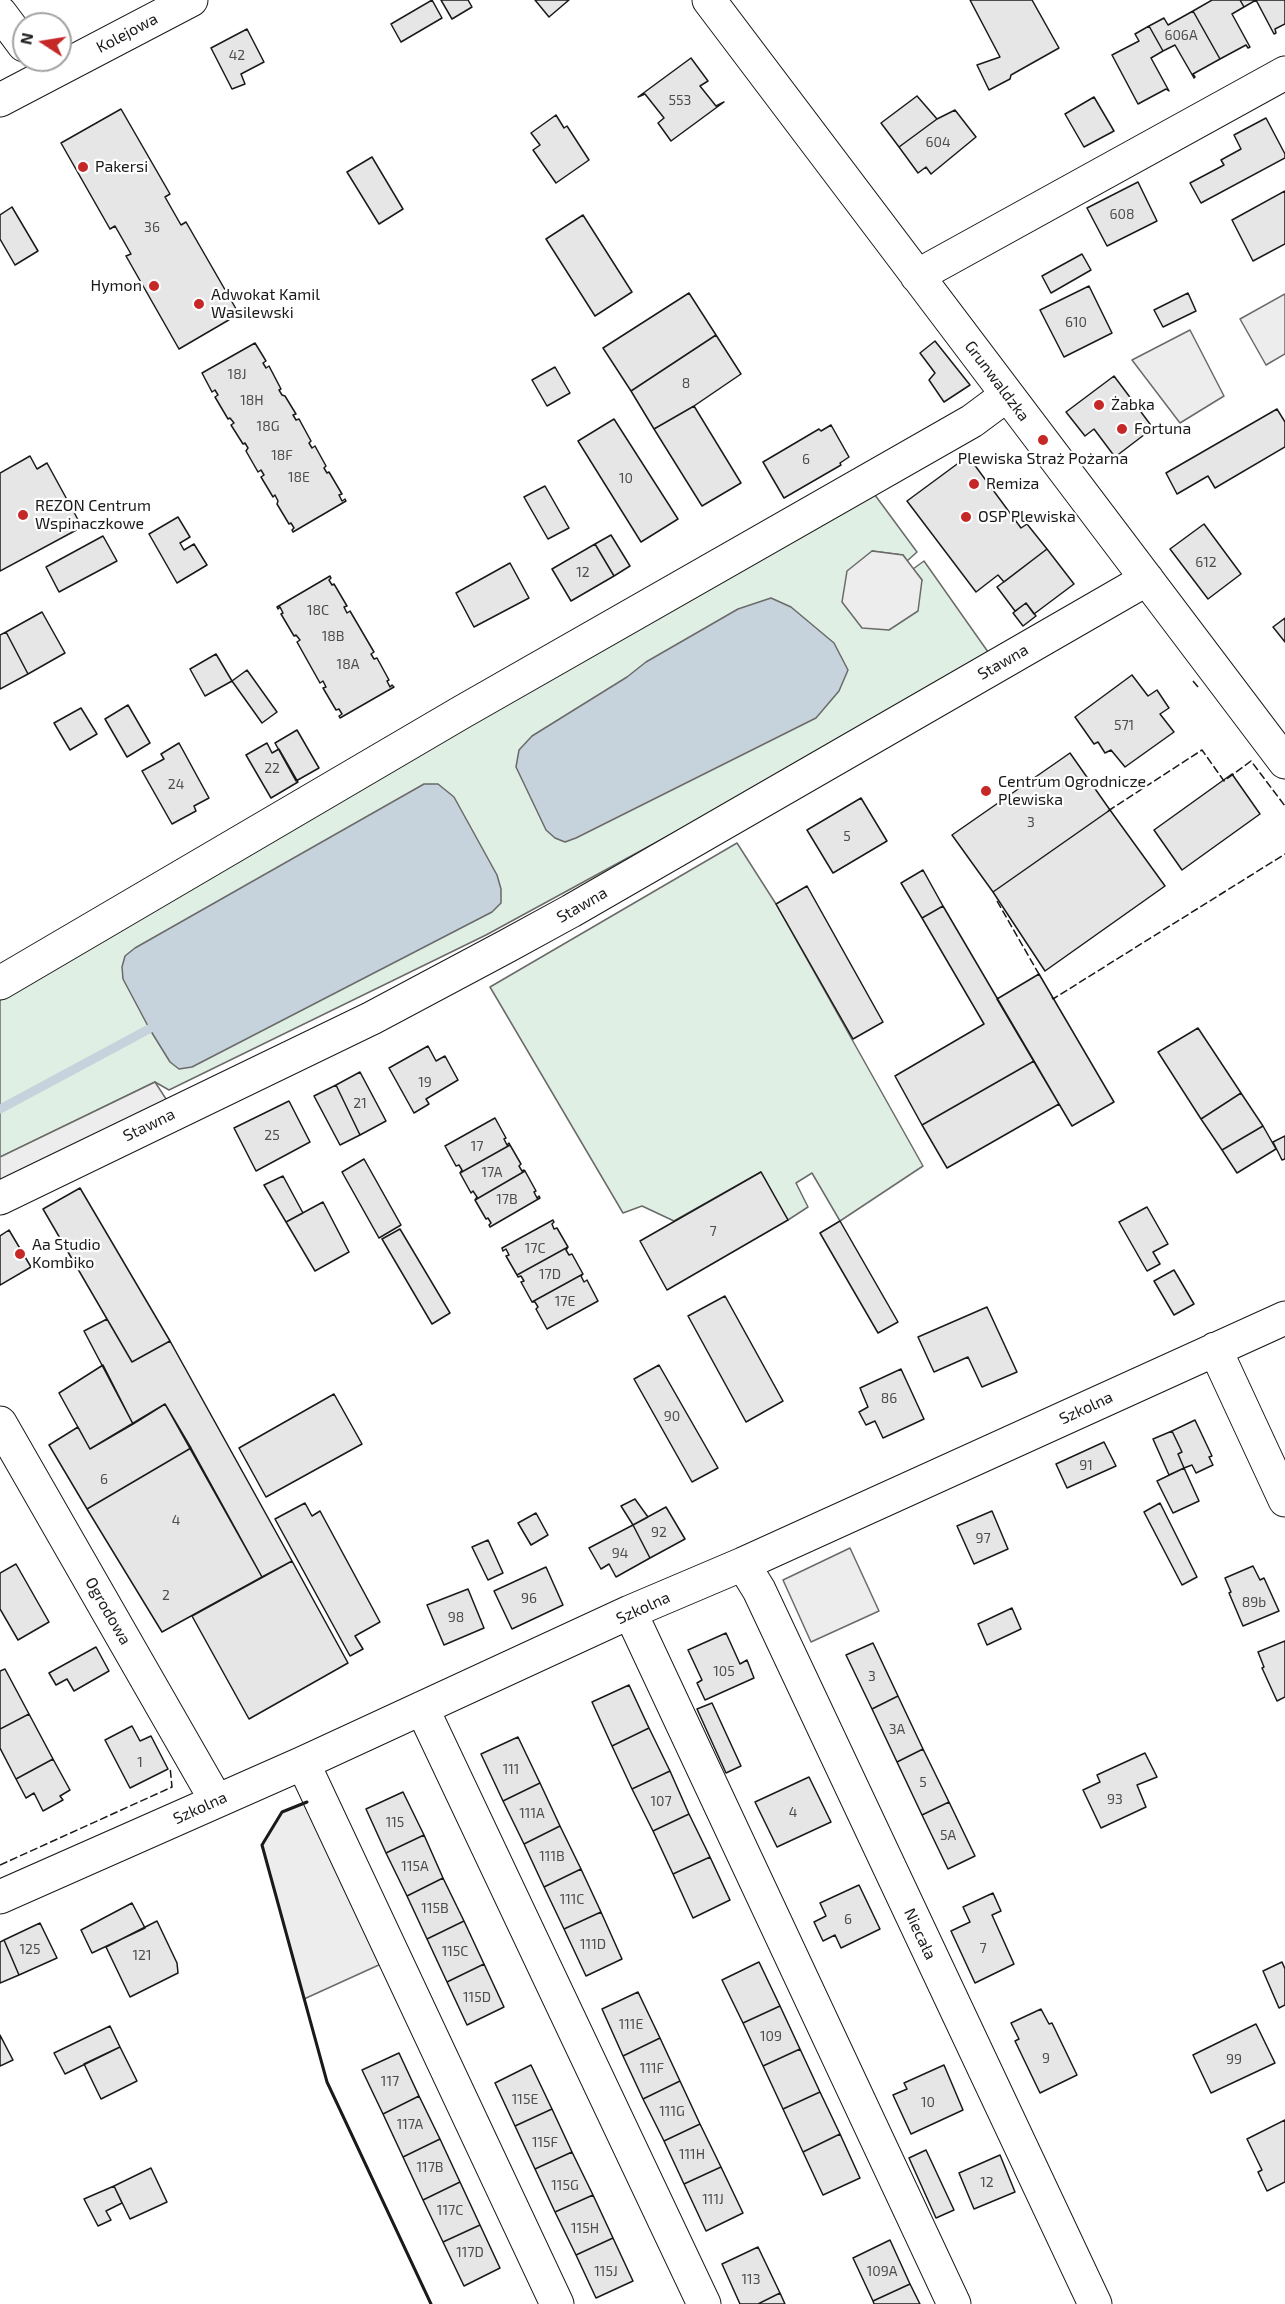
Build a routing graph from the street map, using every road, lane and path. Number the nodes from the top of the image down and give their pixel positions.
1 (191, 0) edge
2 (709, 0) edge
3 (0, 13) edge
4 (12, 29) edge
5 (72, 54) edge
6 (35, 72) edge
7 (1285, 73) edge
8 (0, 100) edge
9 (917, 276) junction
10 (1007, 395) junction
11 (1147, 579) junction
12 (1281, 748) edge
13 (0, 983) edge
14 (0, 1198) edge
15 (1285, 1318) edge
16 (1215, 1349) junction
17 (0, 1423) edge
18 (1285, 1500) edge
19 (743, 1564) junction
20 (630, 1612) junction
21 (422, 1708) junction
22 (303, 1763) junction
23 (216, 1800) junction
24 (0, 1897) edge
25 (557, 2304) edge
26 (704, 2304) edge
27 (954, 2304) edge
28 (1095, 2304) edge

1 - 5 street, Kolejowa
2 - 9 street, Grunwaldzka
3 - 4 street
6 - 8 street, Kolejowa
7 - 9 street
9 - 10 street, Grunwaldzka
10 - 11 street, Grunwaldzka
10 - 13 street
11 - 12 street, Grunwaldzka
11 - 14 street, Stawna
15 - 16 street, Szkolna
16 - 18 street
16 - 19 street, Szkolna
17 - 23 street, Ogrodowa
19 - 20 street, Szkolna
19 - 28 street, Niecała
20 - 21 street, Szkolna
20 - 27 street
21 - 22 street, Szkolna
21 - 26 street
22 - 23 street, Szkolna
22 - 25 street
23 - 24 street, Szkolna

